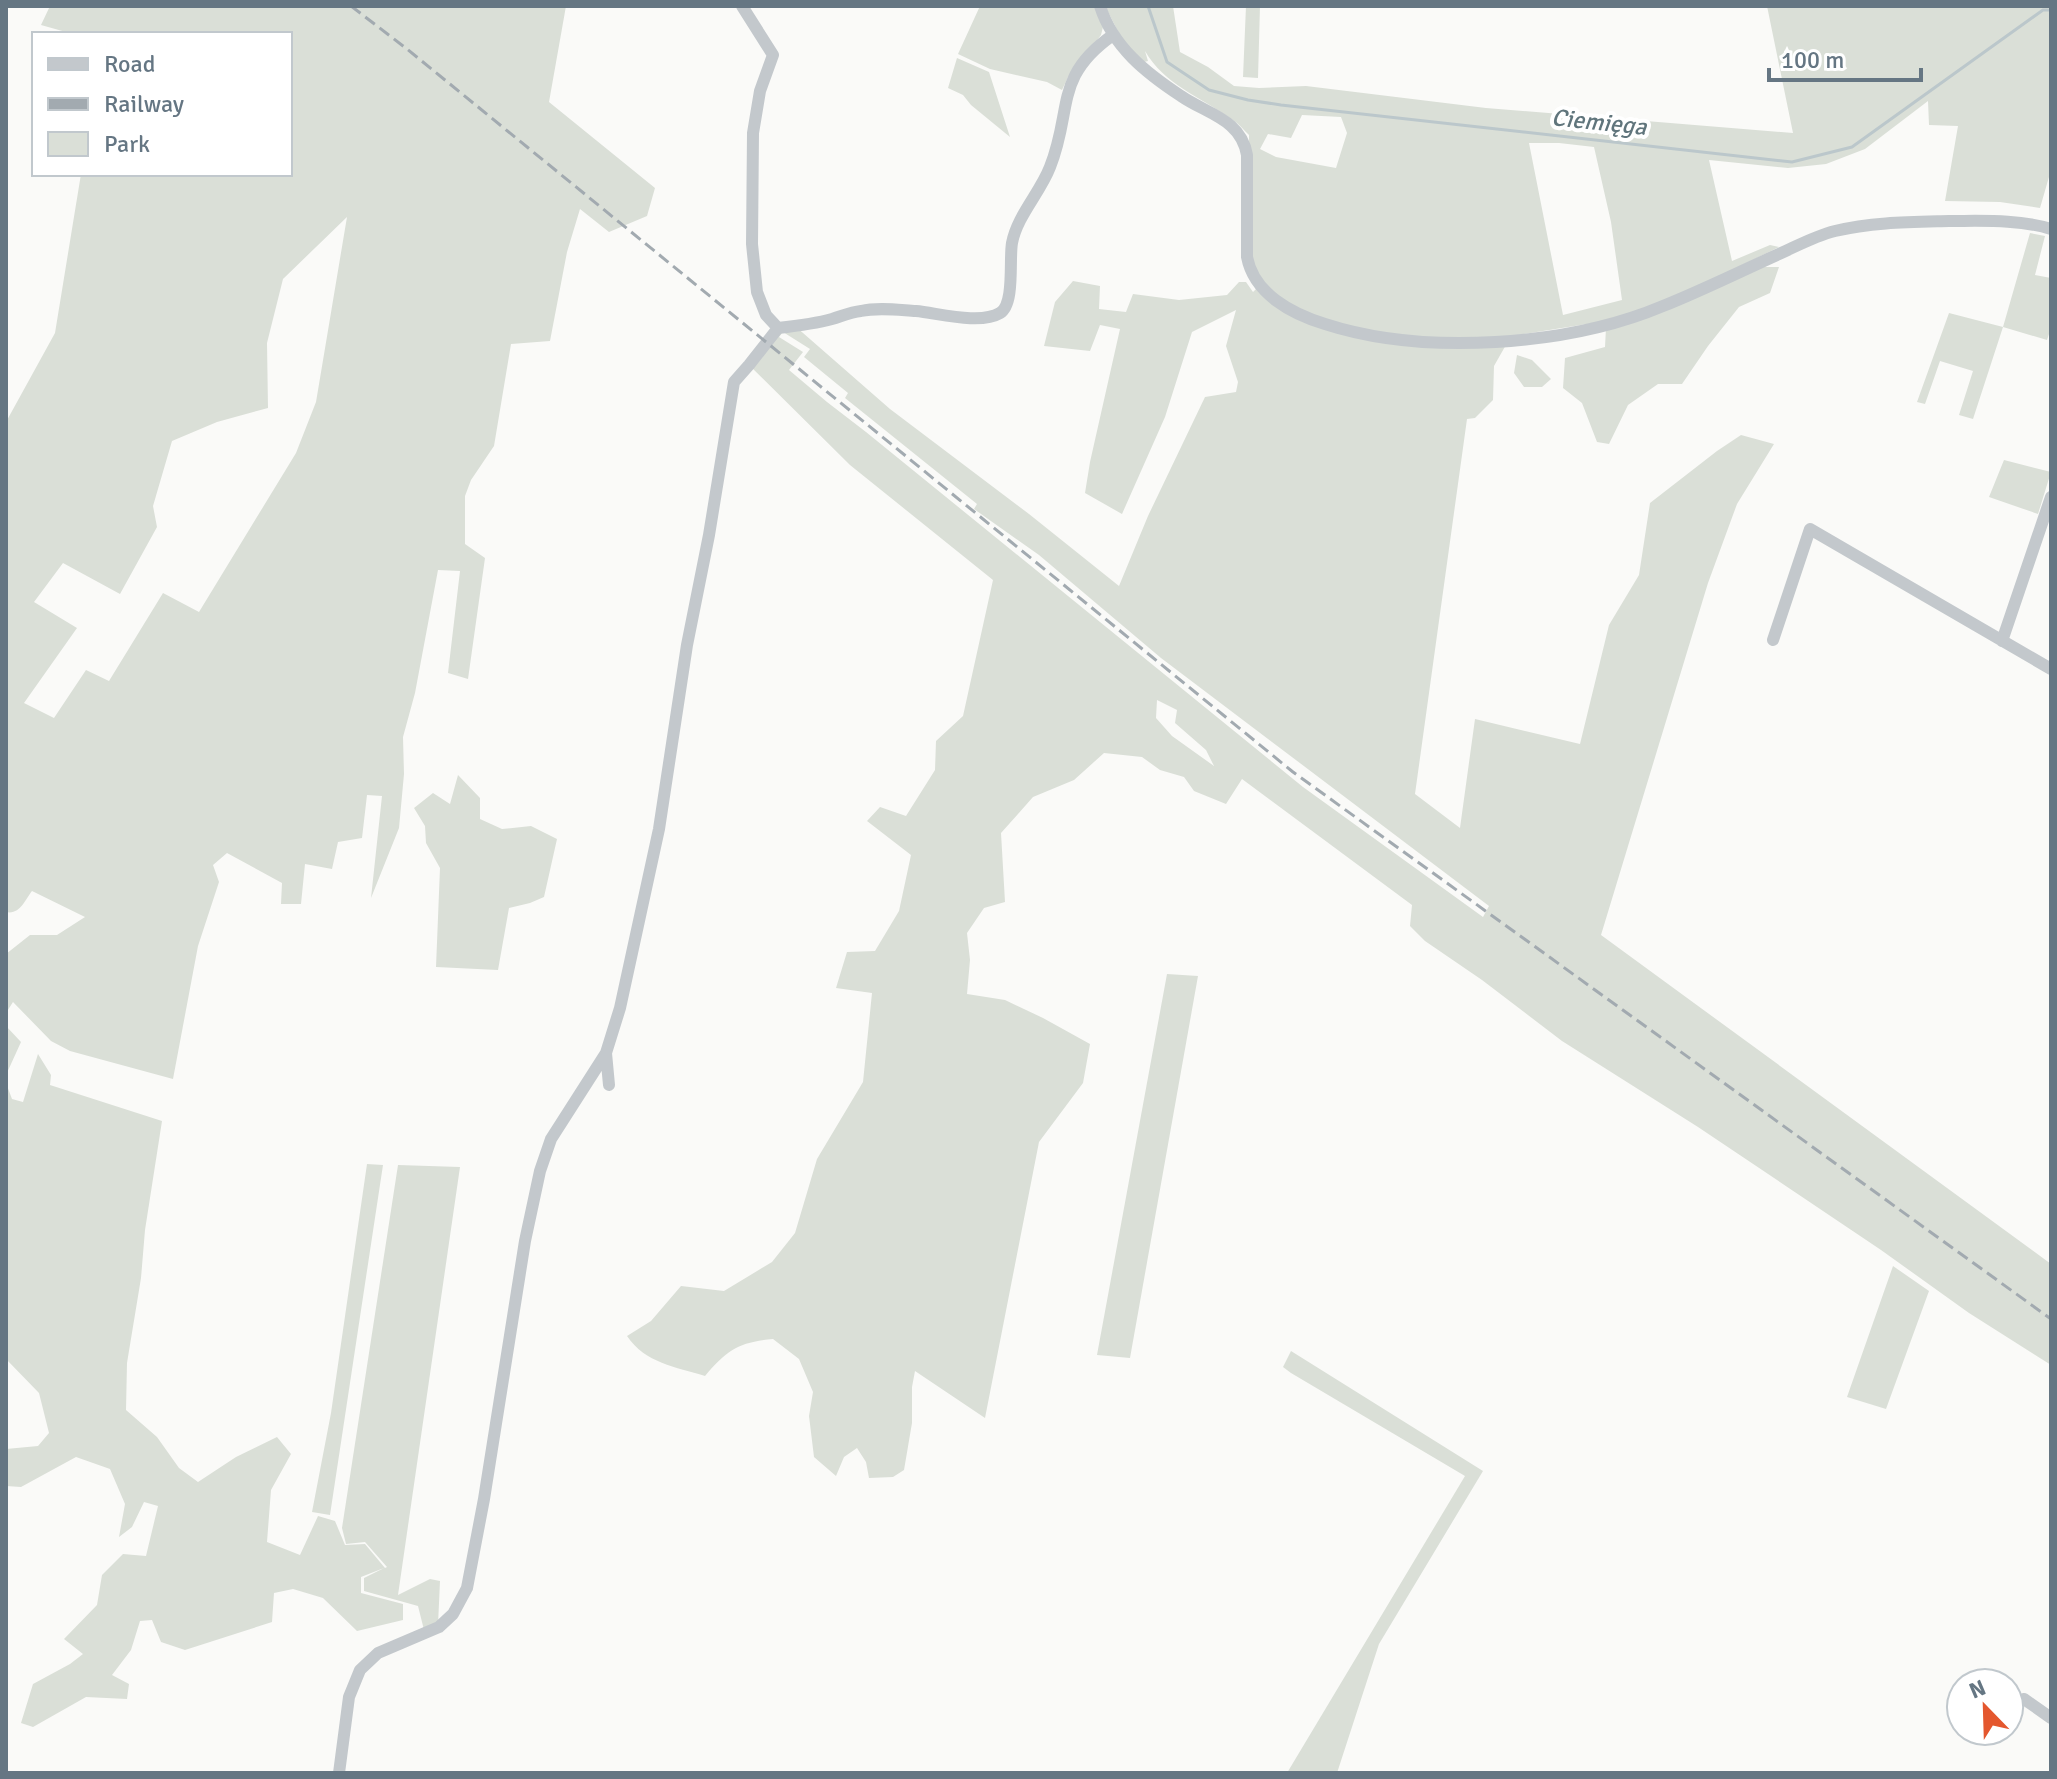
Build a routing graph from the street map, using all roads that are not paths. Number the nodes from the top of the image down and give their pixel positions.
1 (742, 6) edge
2 (1100, 6) edge
3 (1113, 35) junction
4 (2051, 229) edge
5 (778, 328) junction
6 (2051, 497) edge
7 (1773, 640) dead end
8 (2002, 641) junction
9 (2051, 669) edge
10 (606, 1053) junction
11 (609, 1085) dead end
12 (2025, 1700) edge
13 (2051, 1718) edge
14 (339, 1773) edge

1 - 5 street
2 - 3 street
3 - 4 street
3 - 5 street
5 - 10 street
6 - 8 street
7 - 8 street
8 - 9 street
10 - 11 street
10 - 14 street
12 - 13 street

